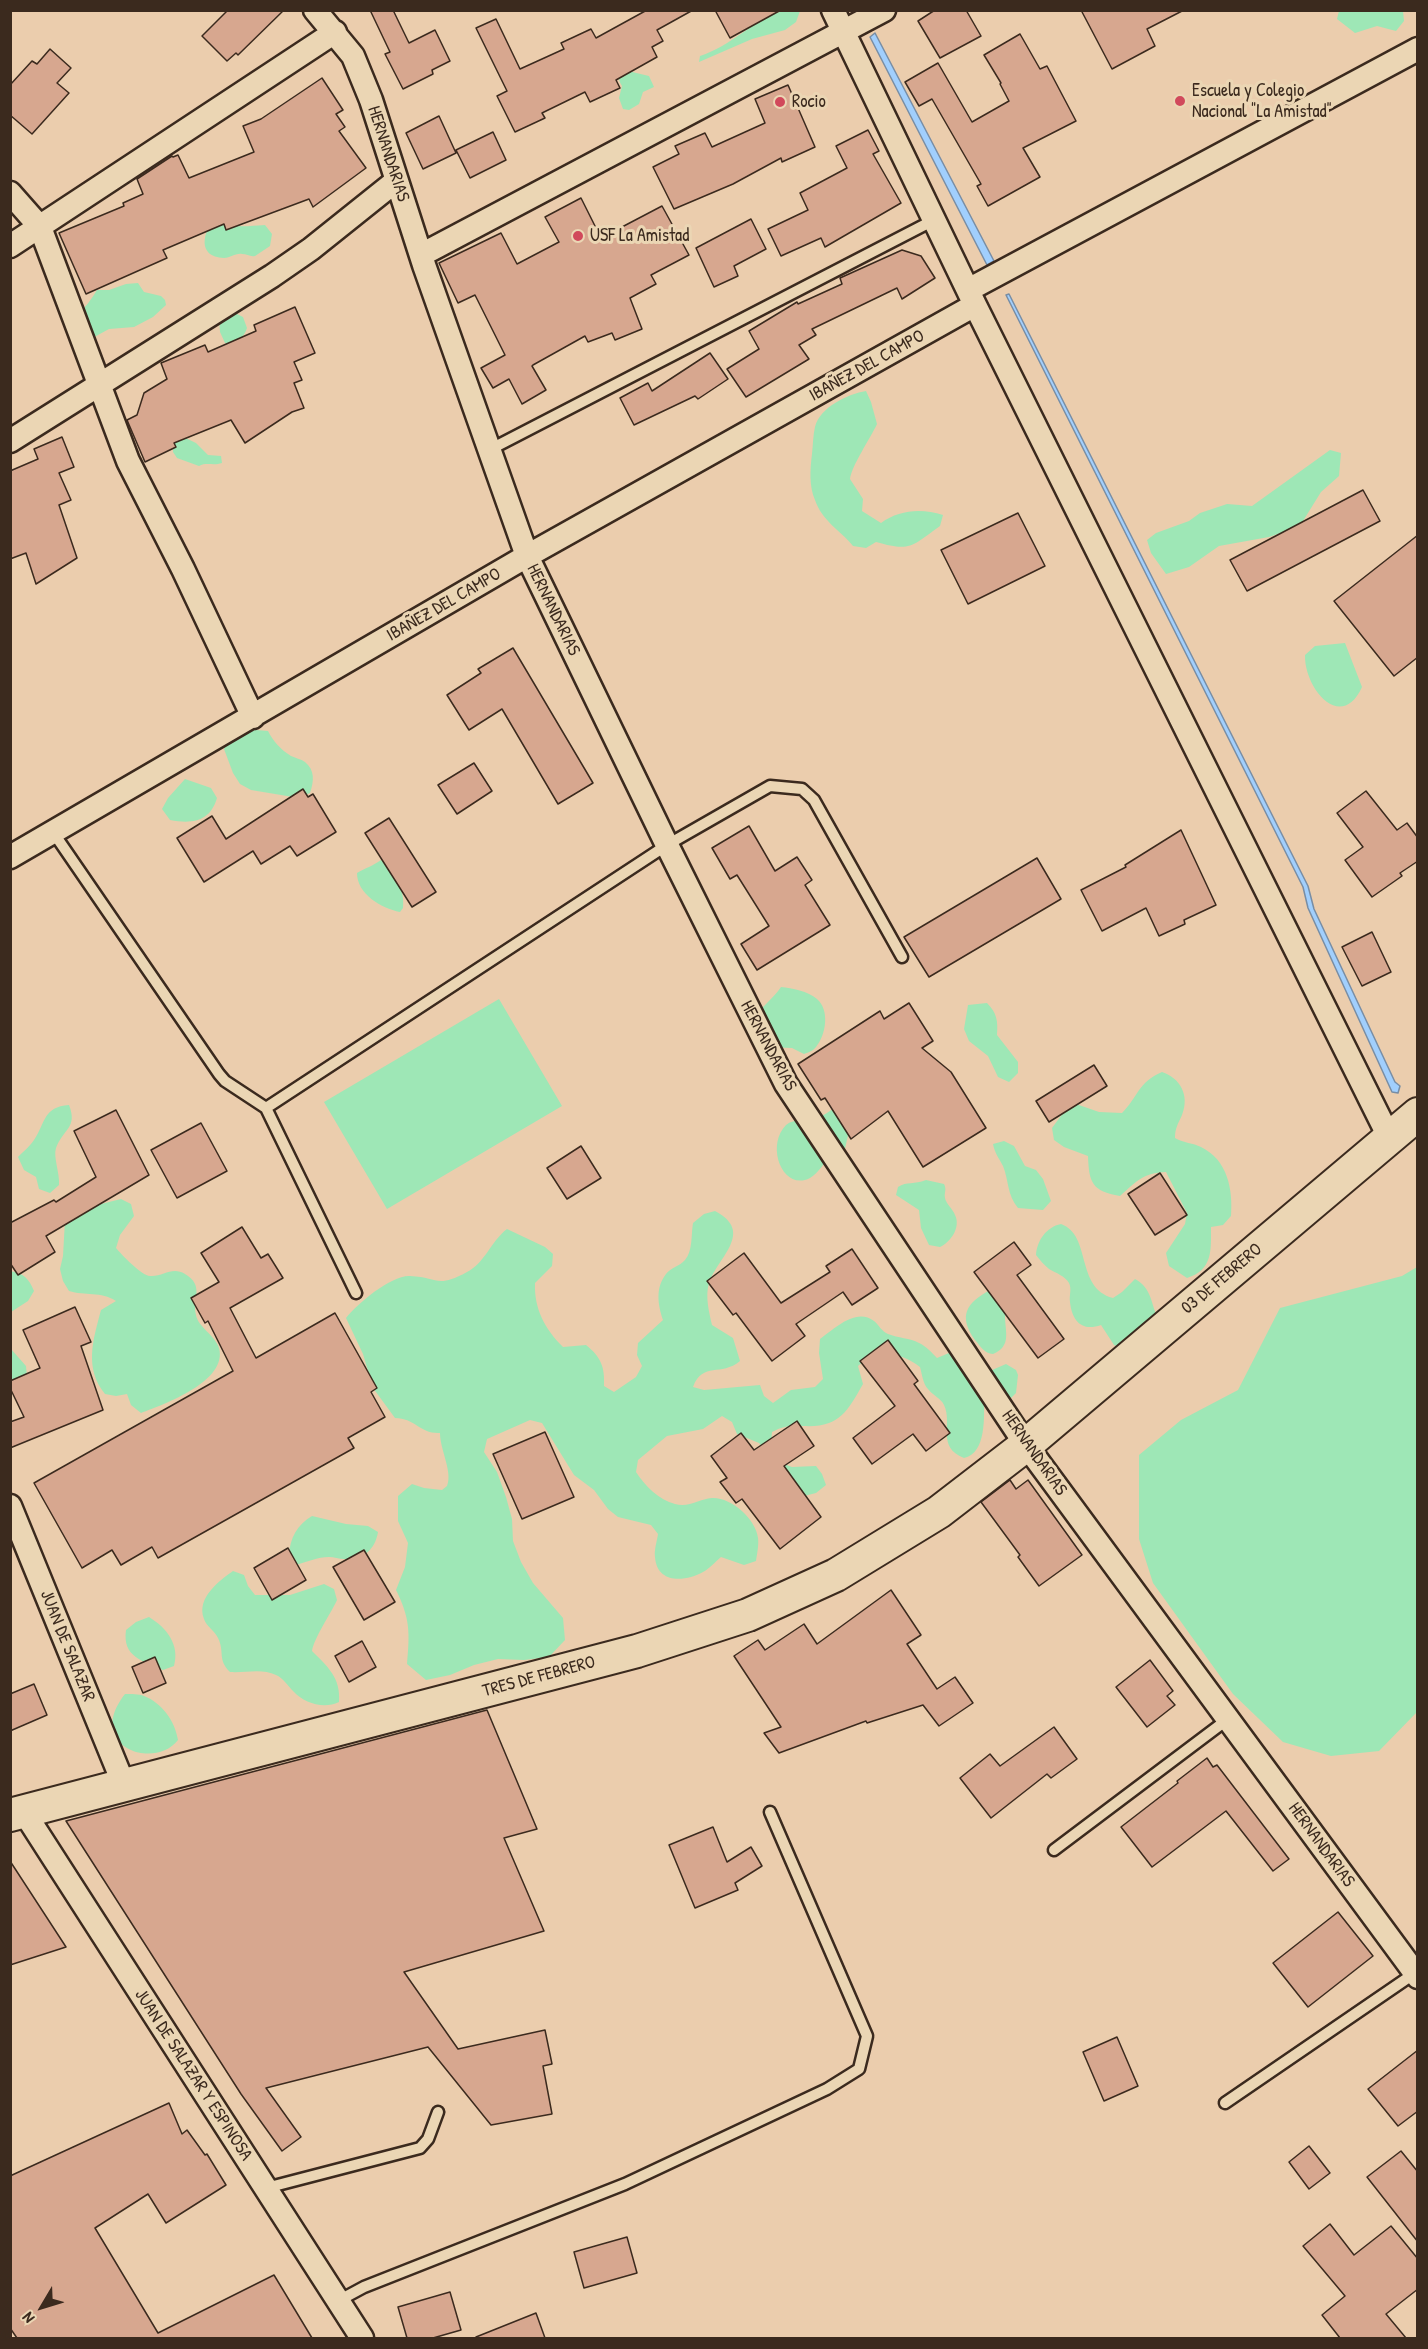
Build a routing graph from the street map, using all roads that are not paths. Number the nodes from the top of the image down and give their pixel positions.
1 (315, 10) edge
2 (833, 10) edge
3 (884, 10) edge
4 (335, 32) junction
5 (844, 32) junction
6 (1418, 49) edge
7 (396, 181) junction
8 (10, 193) edge
9 (934, 220) junction
10 (40, 228) junction
11 (10, 246) edge
12 (421, 255) junction
13 (971, 298) junction
14 (100, 385) junction
15 (10, 441) edge
16 (489, 450) junction
17 (527, 556) junction
18 (253, 717) junction
19 (53, 832) junction
20 (667, 845) junction
21 (10, 857) edge
22 (902, 957) dead end
23 (266, 1108) junction
24 (1418, 1114) edge
25 (1389, 1137) junction
26 (356, 1293) dead end
27 (1026, 1444) junction
28 (10, 1506) edge
29 (1228, 1719) junction
30 (124, 1785) junction
31 (770, 1812) dead end
32 (17, 1813) edge
33 (1054, 1850) dead end
34 (1416, 1975) edge
35 (1225, 2103) dead end
36 (438, 2112) dead end
37 (266, 2188) junction
38 (339, 2301) junction
39 (362, 2338) edge

1 - 4 street, HERNANDARIAS
2 - 5 street
3 - 5 street
4 - 7 street, HERNANDARIAS
4 - 10 street
5 - 9 street
5 - 12 street
6 - 13 street, IBAÑEZ DEL CAMPO
7 - 12 street, HERNANDARIAS
7 - 14 street
8 - 10 street
9 - 13 street
9 - 16 lane
10 - 11 street
10 - 14 street
12 - 16 street, HERNANDARIAS
13 - 17 street, IBAÑEZ DEL CAMPO
13 - 25 street
14 - 15 street
14 - 18 street
16 - 17 street, HERNANDARIAS
17 - 18 street, IBAÑEZ DEL CAMPO
17 - 20 street, HERNANDARIAS
18 - 19 street, IBAÑEZ DEL CAMPO
19 - 21 street, IBAÑEZ DEL CAMPO
19 - 23 lane
20 - 22 lane
20 - 23 lane
20 - 27 street, HERNANDARIAS
23 - 26 lane
24 - 25 street, 03 DE FEBRERO
25 - 27 street, 03 DE FEBRERO
27 - 29 street, HERNANDARIAS
27 - 30 street, TRES DE FEBRERO
28 - 30 street, JUAN DE SALAZAR
29 - 33 lane
29 - 34 street, HERNANDARIAS
30 - 32 street, TRES DE FEBRERO
31 - 38 lane
32 - 37 street, JUAN DE SALAZAR Y ESPINOSA
34 - 35 lane
36 - 37 lane
37 - 38 street, JUAN DE SALAZAR Y ESPINOSA
38 - 39 street, JUAN DE SALAZAR Y ESPINOSA

